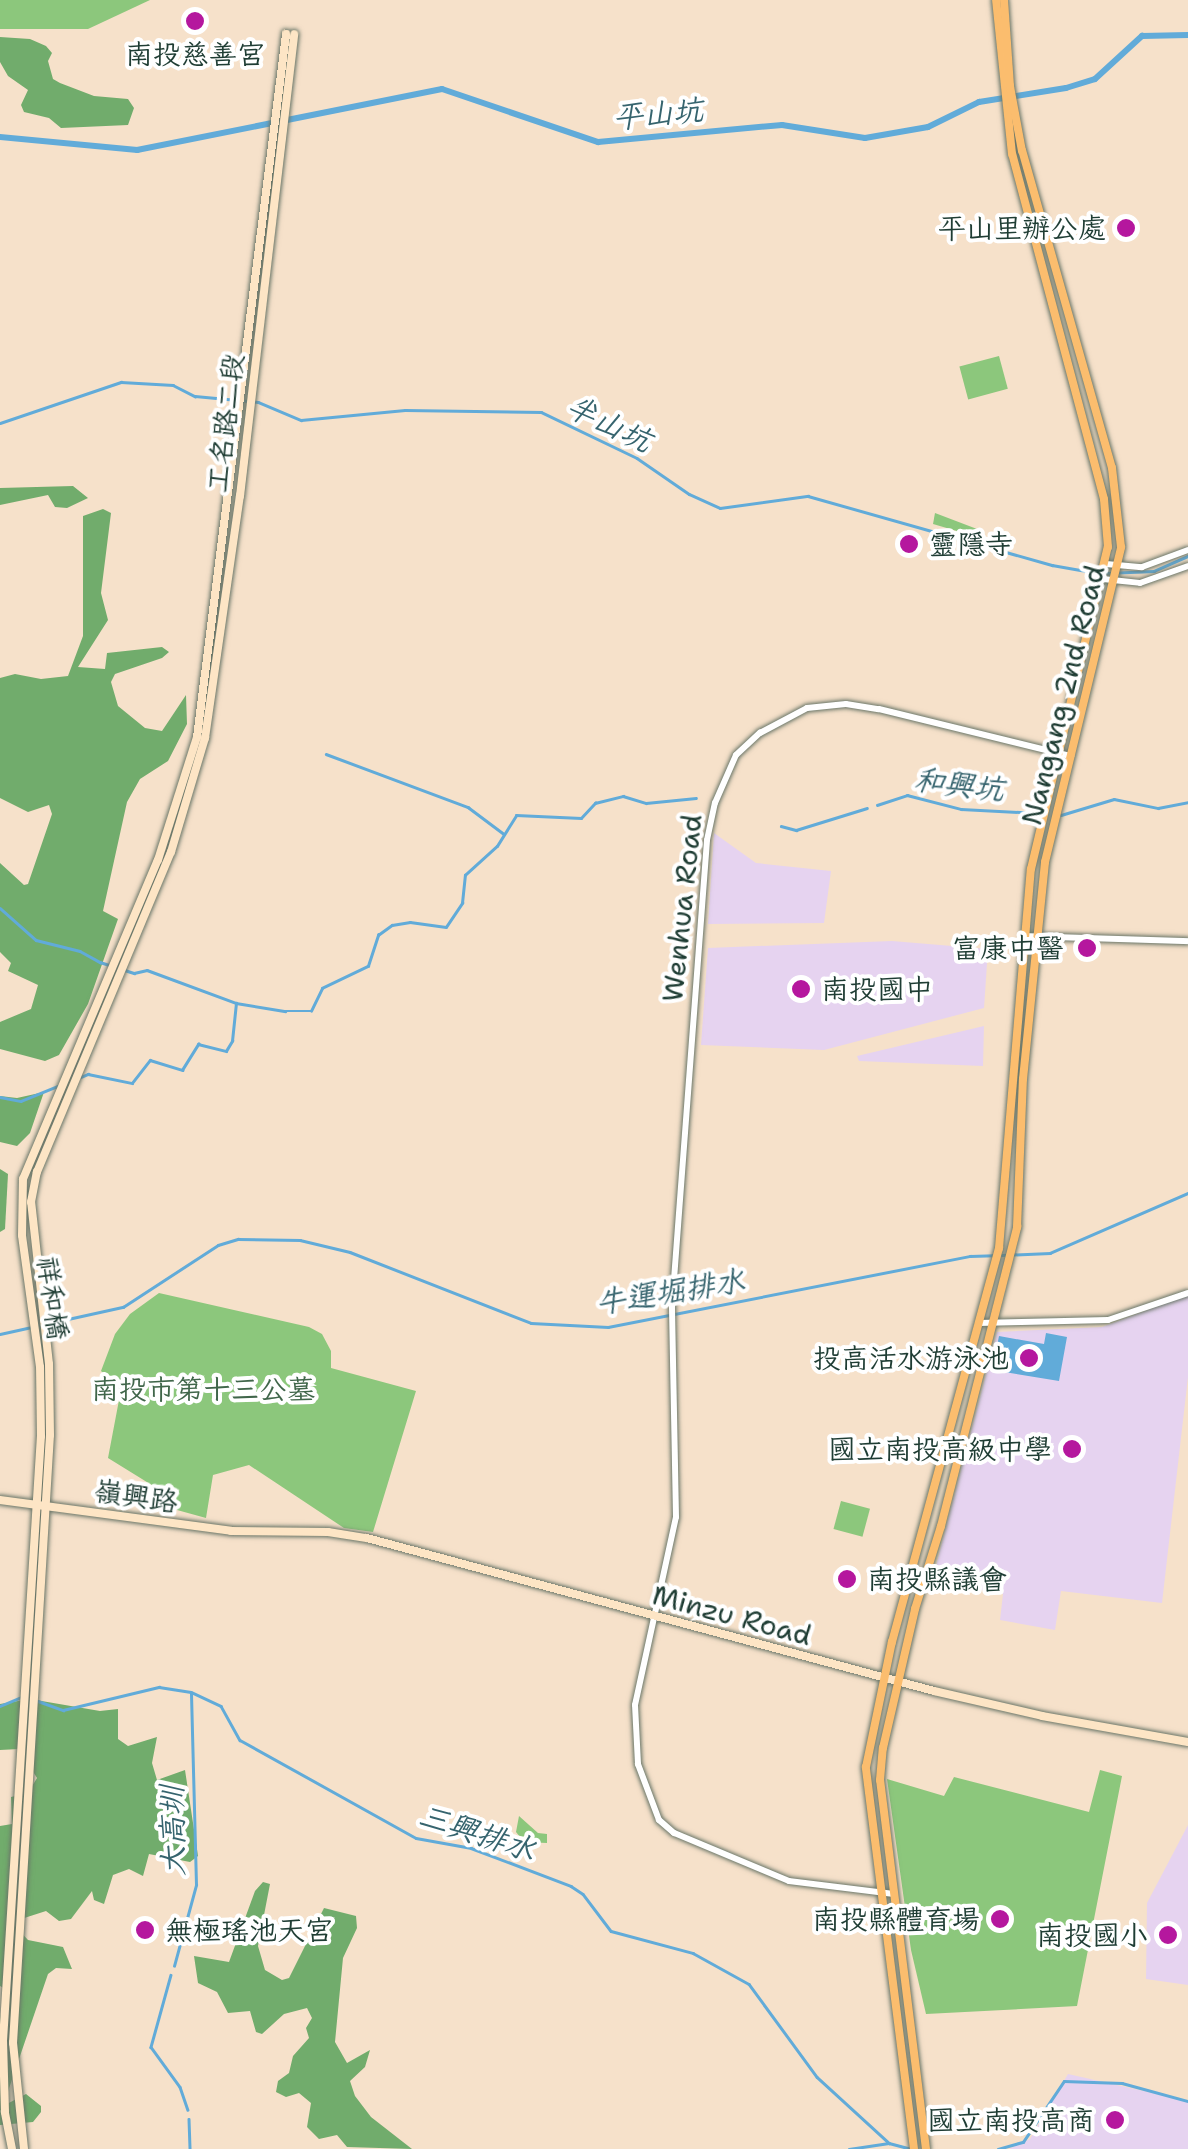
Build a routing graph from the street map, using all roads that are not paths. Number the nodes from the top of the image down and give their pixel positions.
1 (996, 0) edge
2 (1004, 0) edge
3 (290, 34) dead end
4 (1005, 54) junction
5 (1009, 104) junction
6 (283, 107) junction
7 (1188, 550) edge
8 (1106, 564) junction
9 (1119, 565) junction
10 (1188, 566) edge
11 (1103, 578) junction
12 (1116, 583) junction
13 (206, 717) junction
14 (1058, 754) junction
15 (1070, 756) junction
16 (1036, 935) junction
17 (1025, 936) junction
18 (1188, 941) edge
19 (61, 1099) junction
20 (1188, 1293) edge
21 (978, 1323) junction
22 (991, 1326) junction
23 (44, 1365) junction
24 (0, 1500) edge
25 (36, 1504) junction
26 (46, 1506) junction
27 (266, 1532) joint
28 (656, 1616) junction
29 (32, 1658) junction
30 (883, 1678) junction
31 (898, 1682) junction
32 (1188, 1742) edge
33 (878, 1892) junction
34 (894, 1894) junction
35 (12, 2149) edge
36 (24, 2149) edge
37 (914, 2149) edge
38 (926, 2149) edge

1 - 4 main road
2 - 4 main road
3 - 6 main road
4 - 5 main road
5 - 8 main road, Nangang 2nd Road
5 - 9 main road, Nangang 2nd Road
6 - 13 main road, 工名路二段
6 - 13 main road, 工名路二段
7 - 9 street
8 - 9 street
8 - 11 main road, Nangang 2nd Road
9 - 12 main road, Nangang 2nd Road
10 - 12 street
11 - 12 street
11 - 14 main road, Nangang 2nd Road
12 - 15 main road, Nangang 2nd Road
13 - 19 main road
14 - 15 street, Wenhua Road
14 - 17 main road, Nangang 2nd Road
14 - 28 street, Wenhua Road
15 - 16 main road, Nangang 2nd Road
16 - 17 street
16 - 18 street
16 - 22 main road, Nangang 2nd Road
17 - 21 main road, Nangang 2nd Road
19 - 23 main road, 祥和橋
19 - 23 main road, 祥和橋
20 - 22 street
21 - 22 street
21 - 30 main road
22 - 31 main road
23 - 25 main road
23 - 26 main road
24 - 25 main road, 嶺興路
25 - 26 main road, 嶺興路
25 - 29 main road
26 - 27 main road, 嶺興路
26 - 29 main road
27 - 28 main road, Minzu Road
28 - 30 main road, Minzu Road
28 - 33 street
29 - 35 main road
29 - 36 main road
30 - 31 main road, Minzu Road
30 - 33 main road
31 - 32 main road, Minzu Road
31 - 34 main road
33 - 34 street
33 - 37 main road
34 - 38 main road

